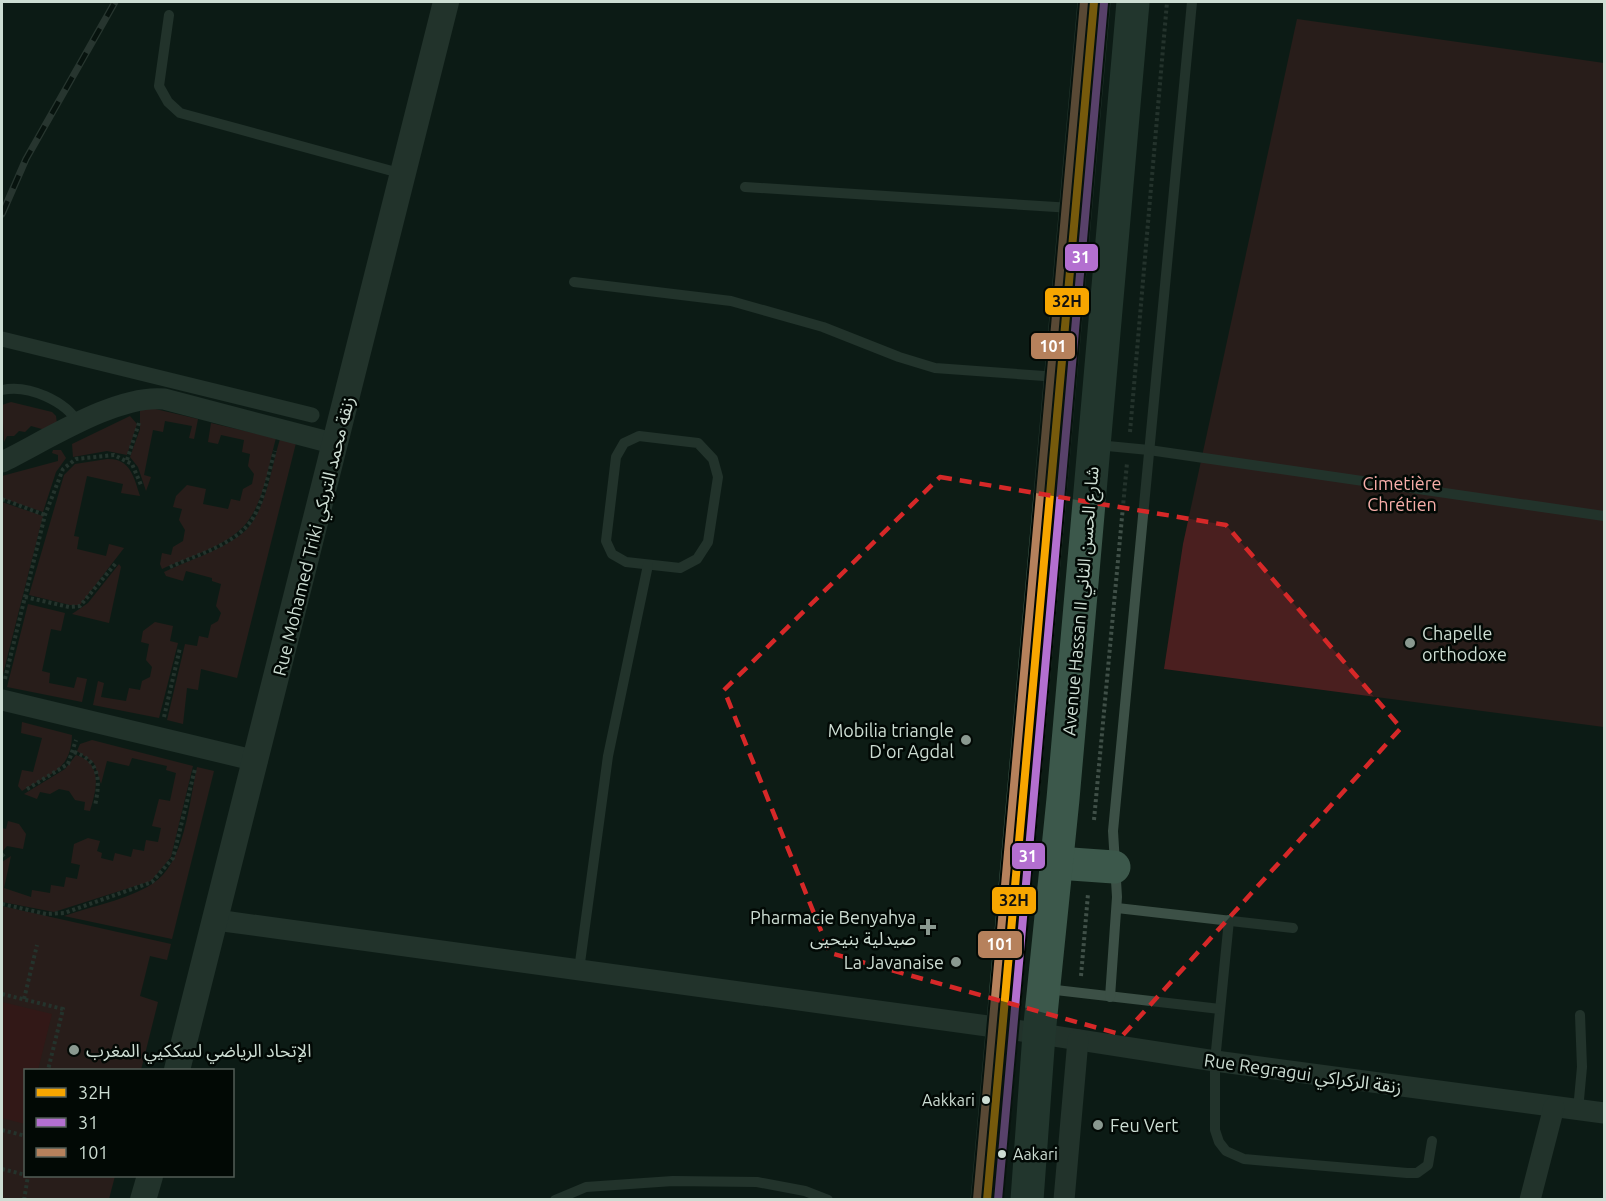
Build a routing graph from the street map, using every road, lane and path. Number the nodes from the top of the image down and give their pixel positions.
1 (446, 2) edge
2 (1094, 2) edge
3 (1133, 2) edge
4 (1167, 2) edge
5 (1192, 2) edge
6 (170, 15) dead end
7 (403, 174) junction
8 (745, 187) dead end
9 (1075, 208) junction
10 (574, 282) dead end
11 (2, 339) edge
12 (1059, 377) junction
13 (2, 390) edge
14 (129, 401) junction
15 (312, 415) dead end
16 (79, 424) junction
17 (281, 430) junction
18 (336, 444) junction
19 (1094, 445) junction
20 (1129, 448) junction
21 (1149, 450) junction
22 (128, 460) junction
23 (2, 462) edge
24 (141, 485) dead end
25 (2, 499) edge
26 (45, 515) junction
27 (1605, 516) edge
28 (116, 563) dead end
29 (648, 565) junction
30 (170, 567) dead end
31 (25, 597) junction
32 (180, 648) dead end
33 (3, 691) edge
34 (81, 719) junction
35 (159, 738) junction
36 (74, 752) junction
37 (257, 761) junction
38 (196, 763) dead end
39 (27, 789) dead end
40 (95, 806) dead end
41 (1094, 822) dead end
42 (6, 852) dead end
43 (2, 856) edge
44 (1057, 863) junction
45 (1102, 866) junction
46 (2, 904) edge
47 (1117, 908) junction
48 (216, 920) junction
49 (1228, 920) junction
50 (1293, 928) dead end
51 (37, 945) dead end
52 (579, 970) junction
53 (1044, 989) junction
54 (1080, 993) junction
55 (2, 994) edge
56 (1110, 997) junction
57 (24, 999) junction
58 (1220, 1009) junction
59 (1580, 1015) dead end
60 (1002, 1028) junction
61 (1039, 1034) junction
62 (1078, 1040) junction
63 (1215, 1061) junction
64 (48, 1069) edge
65 (178, 1069) edge
66 (1554, 1107) junction
67 (1578, 1110) junction
68 (1605, 1113) edge
69 (2, 1130) edge
70 (24, 1136) edge
71 (1432, 1141) dead end
72 (2, 1169) edge
73 (24, 1174) edge
74 (27, 1177) edge
75 (150, 1177) edge
76 (24, 1200) edge
77 (144, 1200) edge
78 (555, 1200) edge
79 (828, 1200) edge
80 (987, 1200) edge
81 (1028, 1200) edge
82 (1064, 1200) edge
83 (1530, 1200) edge

1 - 7 street, Rue Mohamed Triki زنقة محمد التريكي
2 - 9 main road
3 - 19 main road, Avenue Hassan II شارع الحسن الثاني
4 - 20 path
5 - 21 lane
6 - 7 lane
7 - 18 street, Rue Mohamed Triki زنقة محمد التريكي
8 - 9 lane
9 - 12 main road
10 - 12 lane
11 - 15 street
12 - 60 main road
13 - 16 lane
14 - 16 street
14 - 17 street
14 - 22 path
16 - 23 street
17 - 18 street
17 - 30 path
18 - 37 street, Rue Mohamed Triki زنقة محمد التريكي
19 - 20 lane
19 - 44 main road, Avenue Hassan II شارع الحسن الثاني
20 - 21 lane
20 - 41 path
21 - 27 lane
21 - 45 lane
22 - 24 path
22 - 26 path
25 - 26 path
26 - 31 path
28 - 31 path
29 - 29 lane
29 - 52 lane
31 - 33 path
32 - 35 path
33 - 34 street
34 - 35 street
34 - 36 path
35 - 37 street
36 - 39 path
36 - 40 path
37 - 48 street, Rue Mohamed Triki زنقة محمد التريكي
38 - 46 path
42 - 43 path
44 - 45 main road
44 - 53 main road, Avenue Hassan II شارع الحسن الثاني
45 - 47 lane
45 - 54 path
47 - 49 lane
47 - 56 lane
48 - 52 street, Rue Regragui زنقة الركراكي
48 - 65 street, Rue Mohamed Triki زنقة محمد التريكي
49 - 50 lane
49 - 58 lane
51 - 57 path
52 - 60 street, Rue Regragui زنقة الركراكي
53 - 54 lane
53 - 61 main road, Avenue Hassan II شارع الحسن الثاني
54 - 56 lane
55 - 57 path
56 - 58 lane
57 - 64 path
58 - 63 lane
59 - 67 lane
60 - 61 street, Rue Regragui زنقة الركراكي
60 - 80 main road
61 - 62 street, Rue Regragui زنقة الركراكي
61 - 81 main road, Avenue Hassan II شارع الحسن الثاني
62 - 63 street, Rue Regragui زنقة الركراكي
62 - 82 street
63 - 66 street, Rue Regragui زنقة الركراكي
63 - 71 lane
66 - 67 street, Rue Regragui زنقة الركراكي
66 - 83 street
67 - 68 street, Rue Regragui زنقة الركراكي
69 - 70 path
72 - 73 path
74 - 76 path
75 - 77 street
78 - 79 lane

